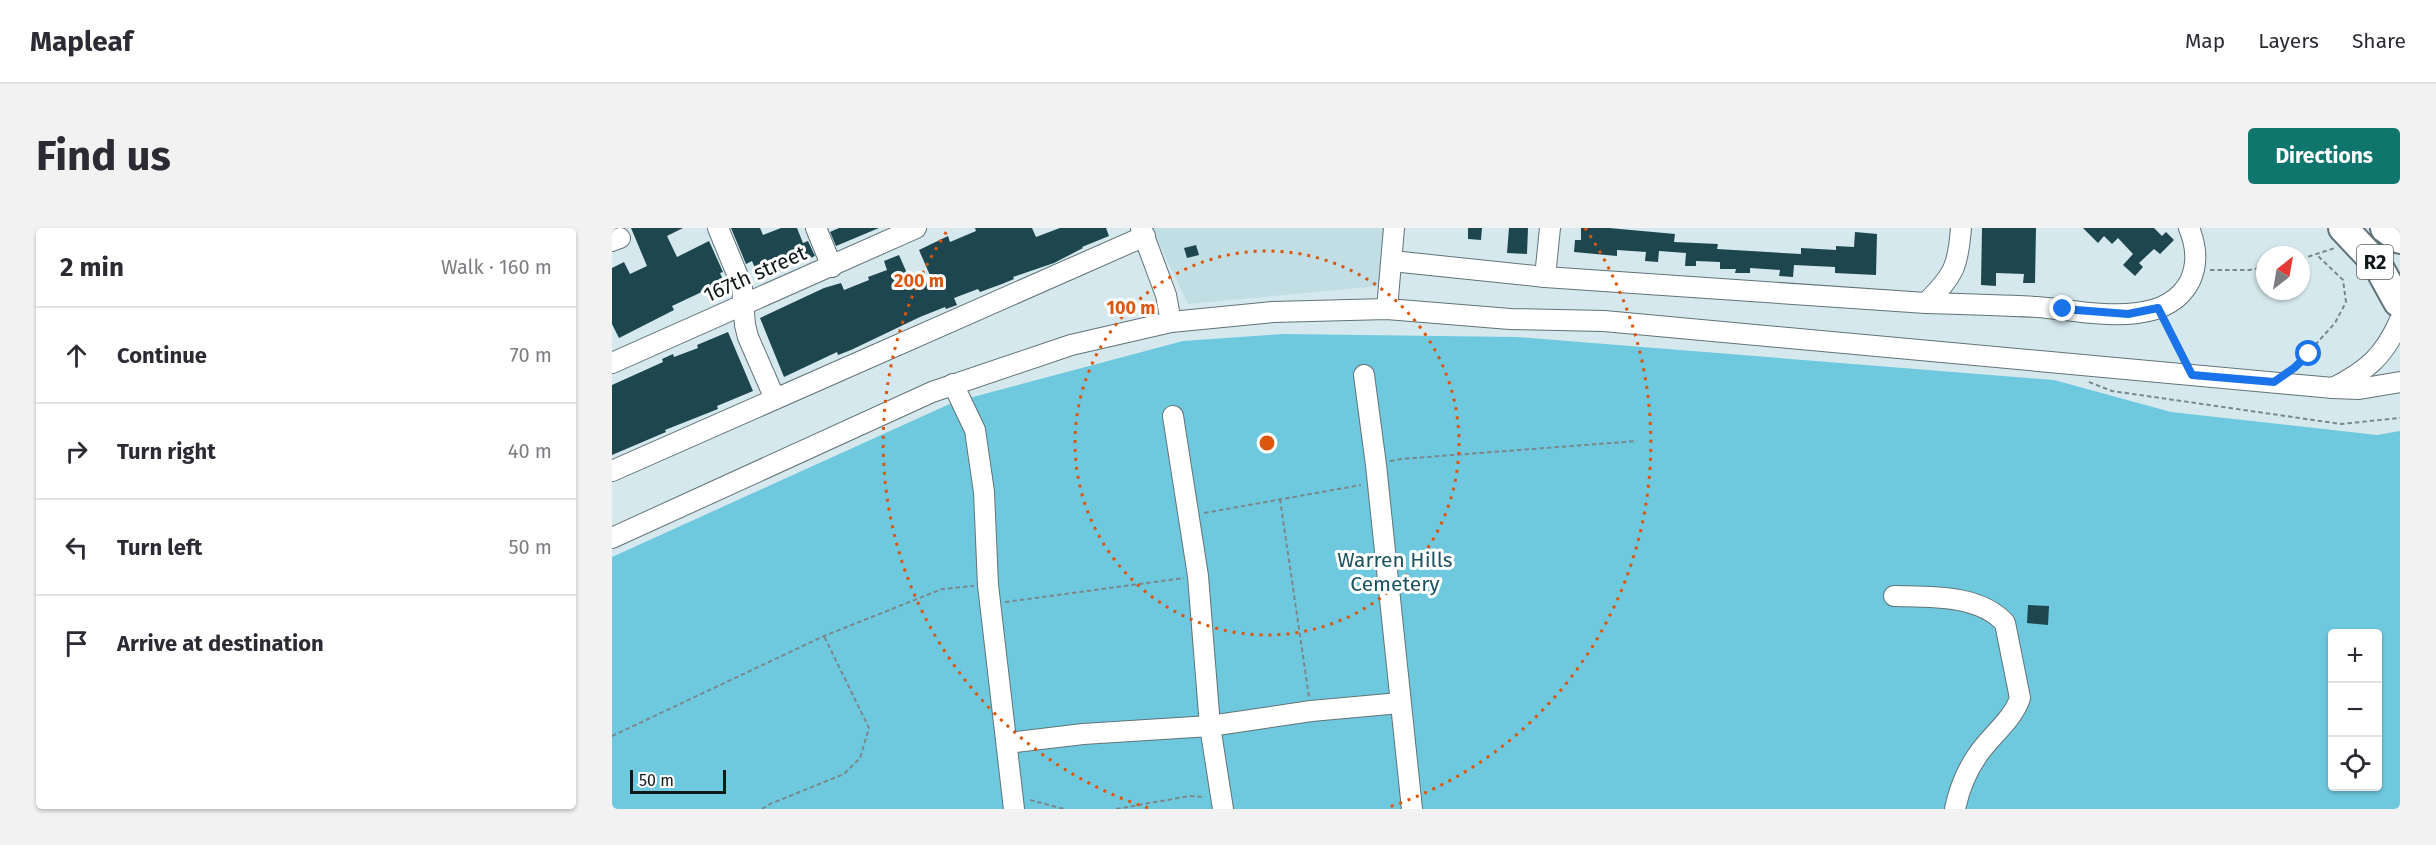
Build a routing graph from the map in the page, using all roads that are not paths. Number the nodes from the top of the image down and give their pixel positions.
1 (718, 228) edge
2 (816, 228) edge
3 (916, 228) edge
4 (1394, 228) edge
5 (1550, 228) edge
6 (1961, 228) edge
7 (2189, 228) edge
8 (2385, 228) edge
9 (1143, 232) edge
10 (2350, 234) edge
11 (2400, 239) edge
12 (1392, 261) junction
13 (832, 267) junction
14 (1545, 277) junction
15 (1926, 303) junction
16 (743, 306) junction
17 (1387, 309) junction
18 (2400, 309) edge
19 (1171, 322) junction
20 (612, 363) edge
21 (1364, 375) dead end
22 (2400, 382) edge
23 (953, 384) junction
24 (2333, 388) junction
25 (775, 399) junction
26 (1173, 416) dead end
27 (612, 471) edge
28 (612, 538) edge
29 (1894, 596) dead end
30 (1400, 703) junction
31 (1210, 726) junction
32 (1008, 743) junction
33 (1014, 802) edge
34 (1222, 803) edge
35 (1412, 809) edge
36 (1954, 809) edge

1 - 16 street
2 - 13 street
3 - 13 street, 167th street
4 - 12 street
5 - 14 street
6 - 15 street
7 - 15 street
8 - 11 highway, R2
9 - 19 street
9 - 25 street
10 - 18 highway, R2
12 - 14 street
12 - 17 street
13 - 16 street, 167th street
14 - 15 street
16 - 20 street, 167th street
16 - 25 street
17 - 19 street
17 - 24 street
18 - 24 street
19 - 23 street
21 - 30 street
22 - 24 street
23 - 28 street
23 - 32 street
25 - 27 street
26 - 31 street
29 - 36 street
30 - 31 street
30 - 35 street
31 - 32 street
31 - 34 street
32 - 33 street

